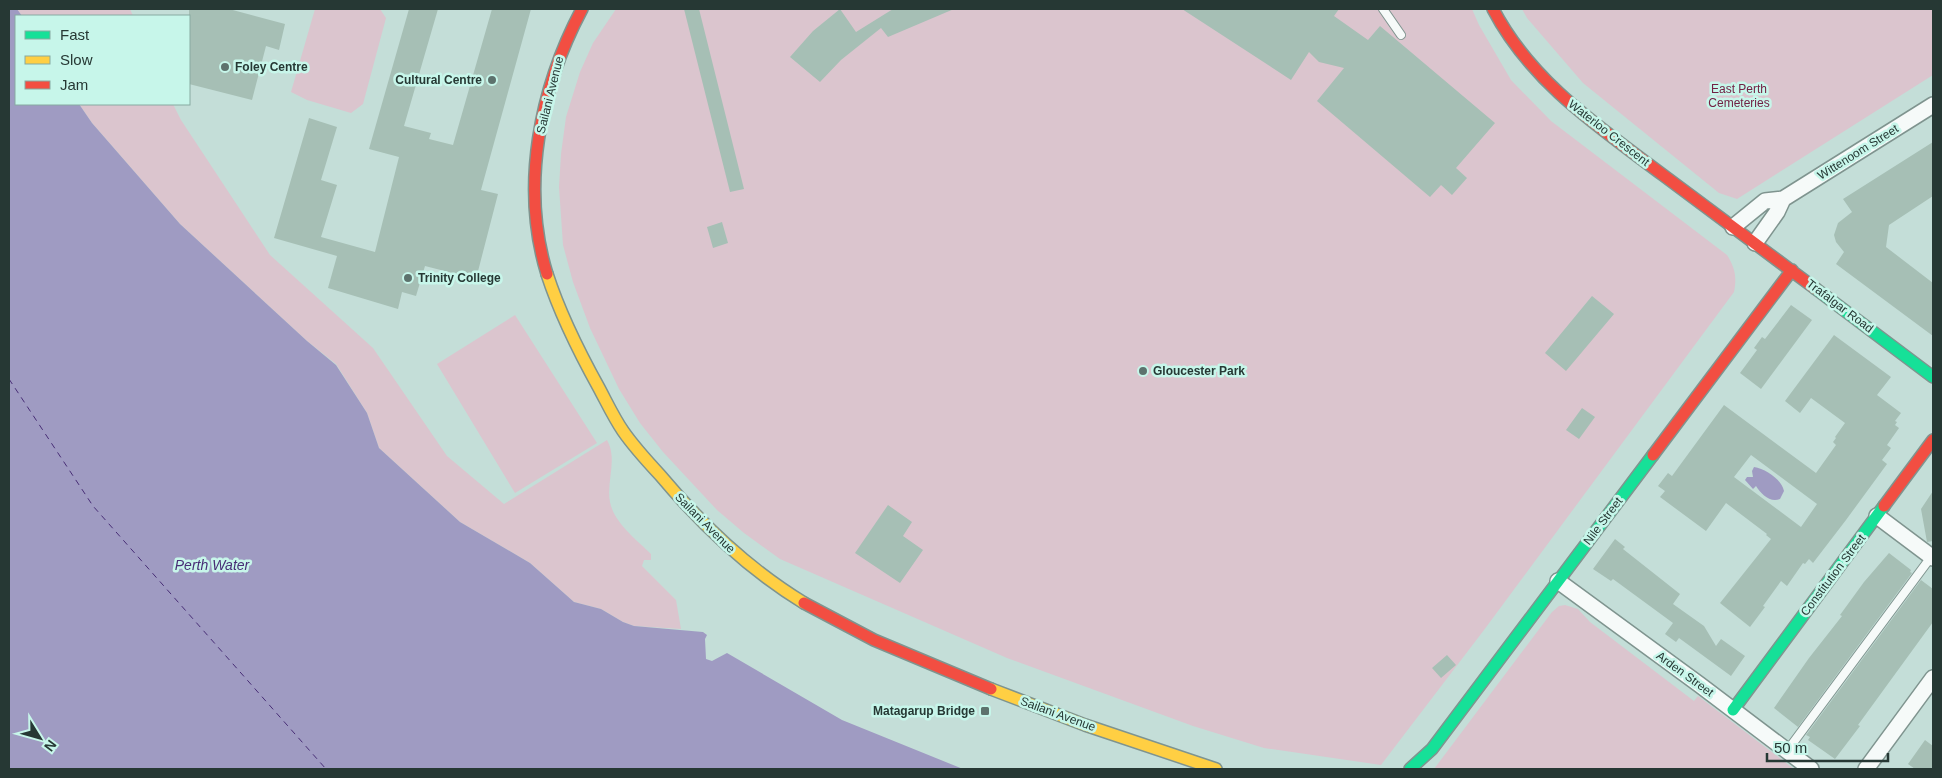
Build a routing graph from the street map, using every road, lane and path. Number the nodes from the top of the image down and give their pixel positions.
1 (582, 9) edge
2 (1383, 9) edge
3 (1493, 9) edge
4 (1401, 35) dead end
5 (1933, 105) edge
6 (1783, 199) junction
7 (1733, 227) junction
8 (1751, 239) junction
9 (1792, 270) junction
10 (1933, 377) edge
11 (1933, 440) edge
12 (1877, 516) junction
13 (1932, 557) edge
14 (1558, 581) junction
15 (1933, 678) edge
16 (1733, 710) junction
17 (1787, 751) junction
18 (1216, 769) edge
19 (1410, 769) edge
20 (1811, 769) edge
21 (1866, 769) edge

1 - 18 street, Sailani Avenue
2 - 4 lane
3 - 7 street, Waterloo Crescent
5 - 6 street, Wittenoom Street
6 - 7 street, Wittenoom Street
6 - 8 street, Wittenoom Street
7 - 8 street, Waterloo Crescent
8 - 9 street, Trafalgar Road
9 - 10 street, Trafalgar Road
9 - 14 street, Nile Street
11 - 12 street, Constitution Street
12 - 13 street
12 - 16 street, Constitution Street
13 - 17 lane
14 - 16 street, Arden Street
14 - 19 street, Nile Street
15 - 21 street
16 - 17 street, Arden Street
17 - 20 street, Arden Street

